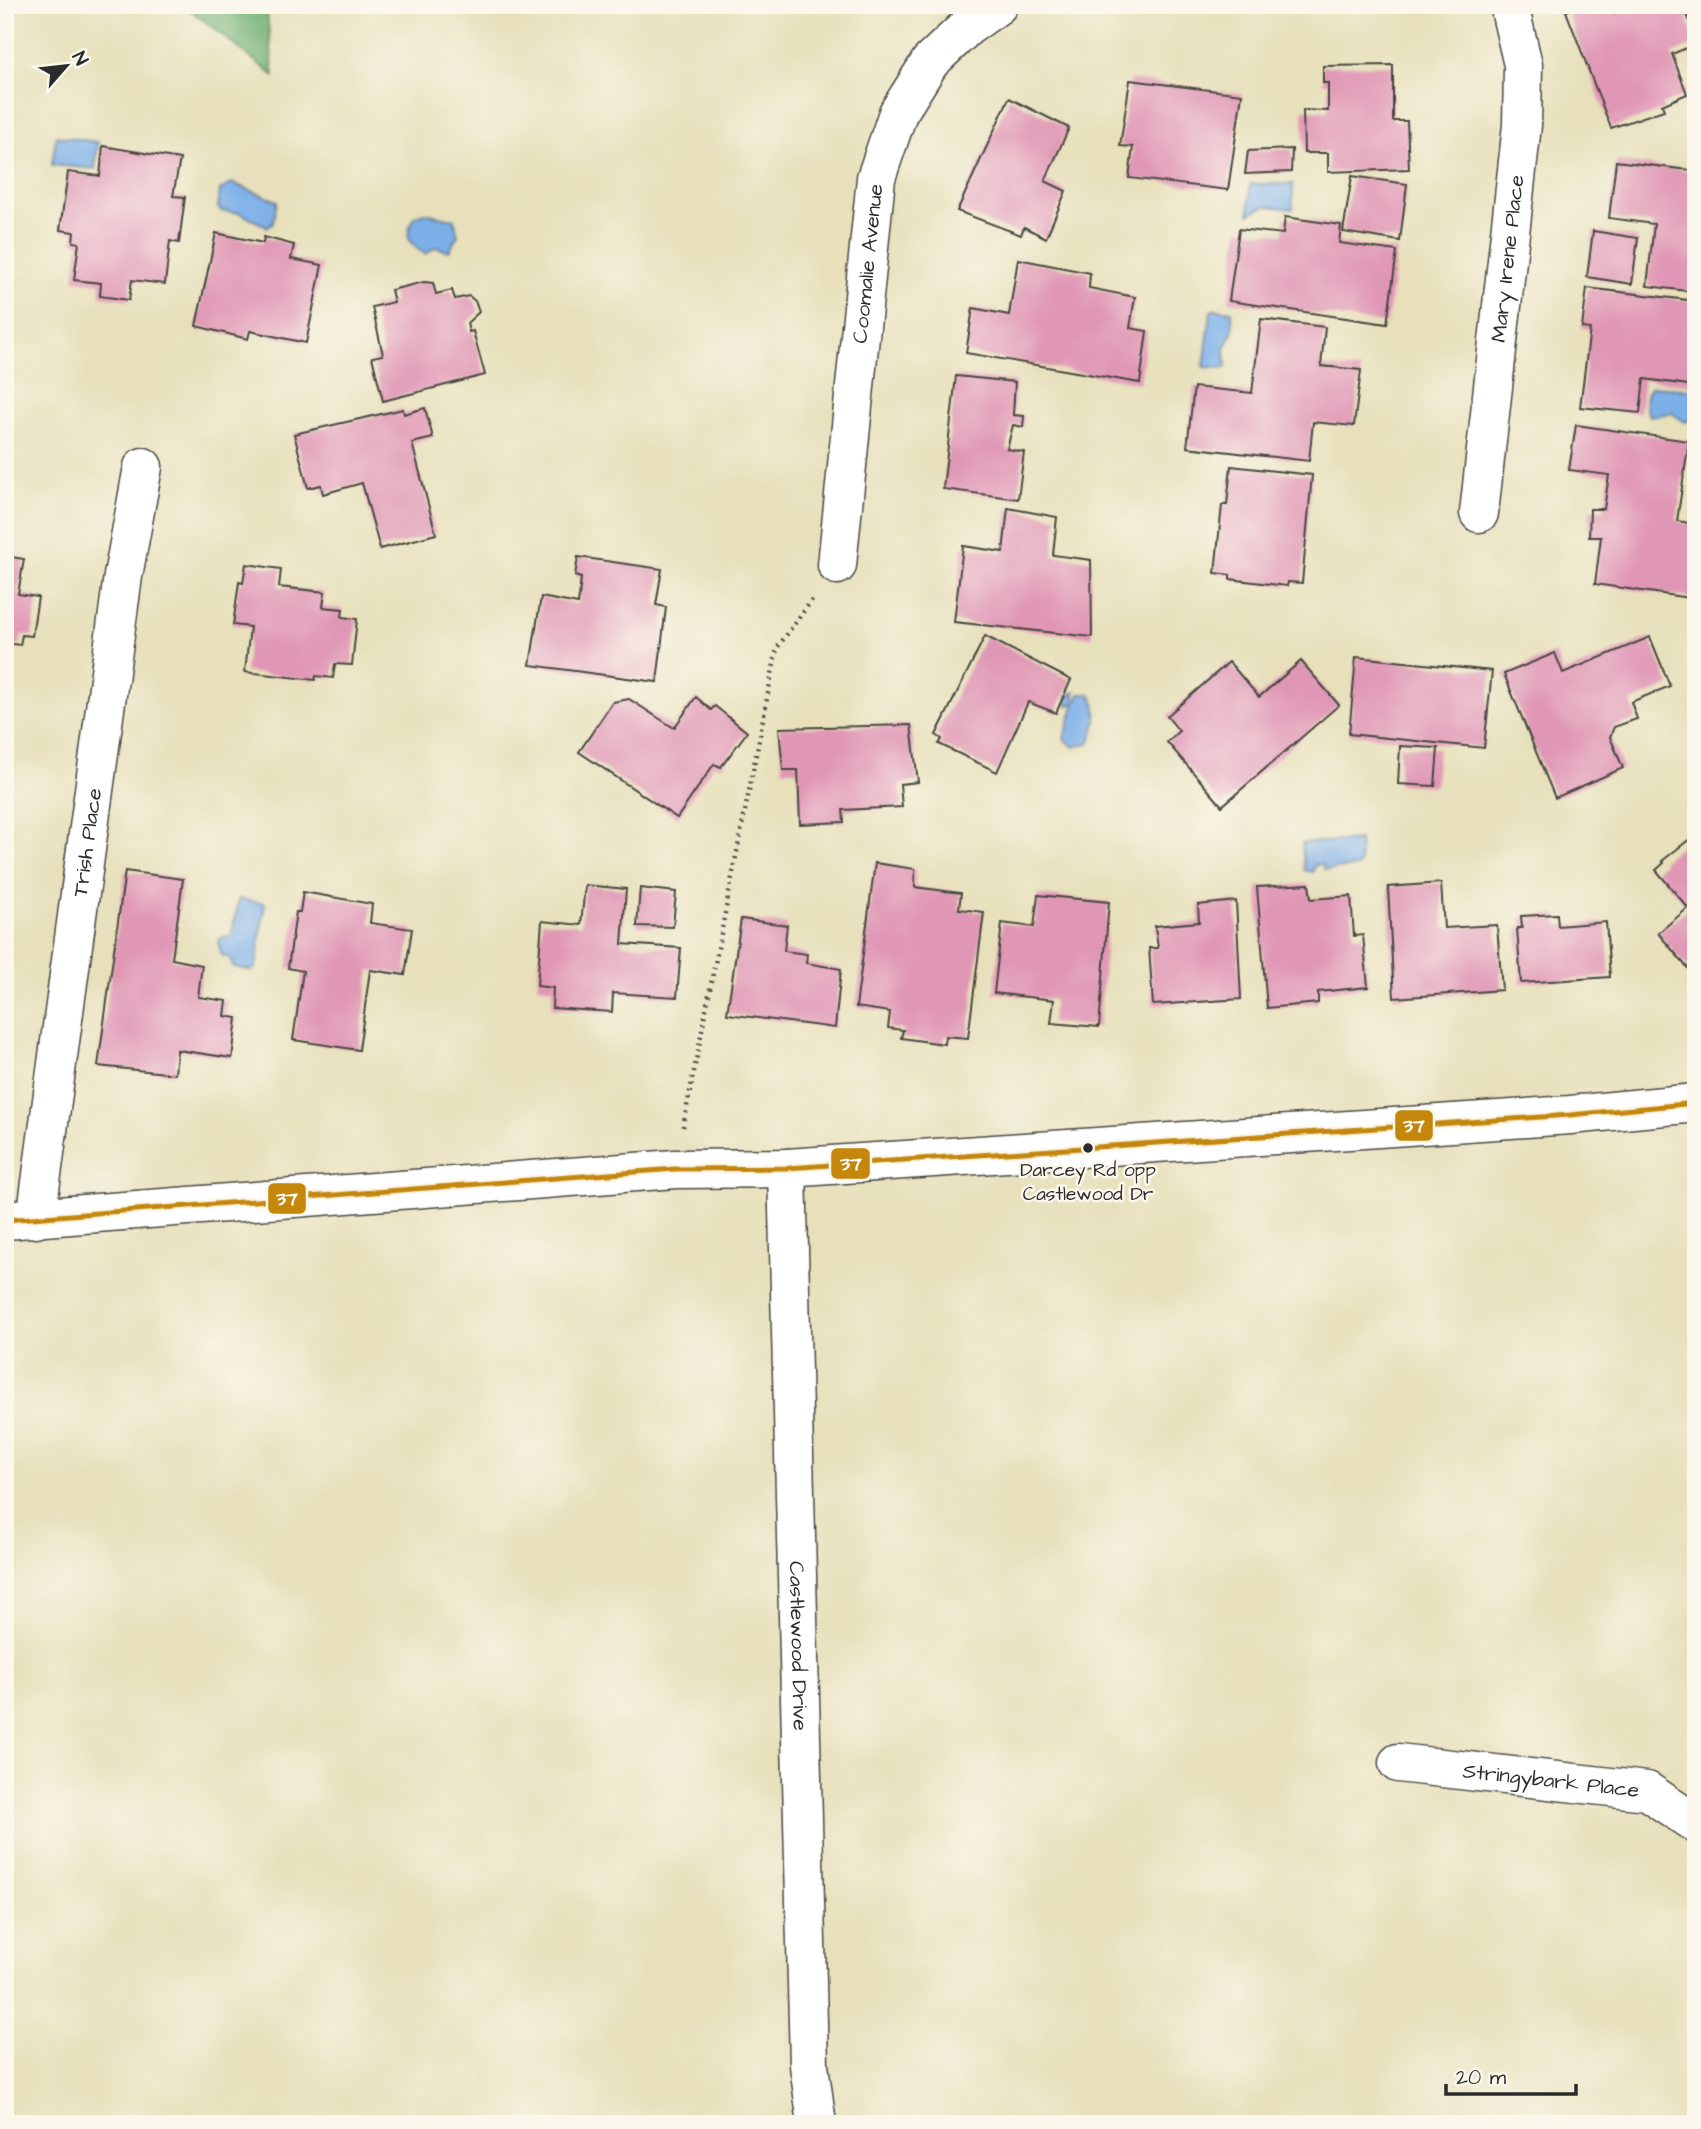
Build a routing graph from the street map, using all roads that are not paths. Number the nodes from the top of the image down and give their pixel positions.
1 (998, 5) edge
2 (1508, 5) edge
3 (143, 467) dead end
4 (1479, 513) dead end
5 (837, 565) road end
6 (1696, 1103) edge
7 (787, 1167) junction
8 (21, 1220) edge
9 (1398, 1763) dead end
10 (1696, 1824) edge
11 (817, 2124) edge

1 - 5 street, Coomalie Avenue
2 - 4 street, Mary Irene Place
3 - 8 street, Trish Place
6 - 7 street
7 - 8 street
7 - 11 street, Castlewood Drive
9 - 10 street, Stringybark Place

